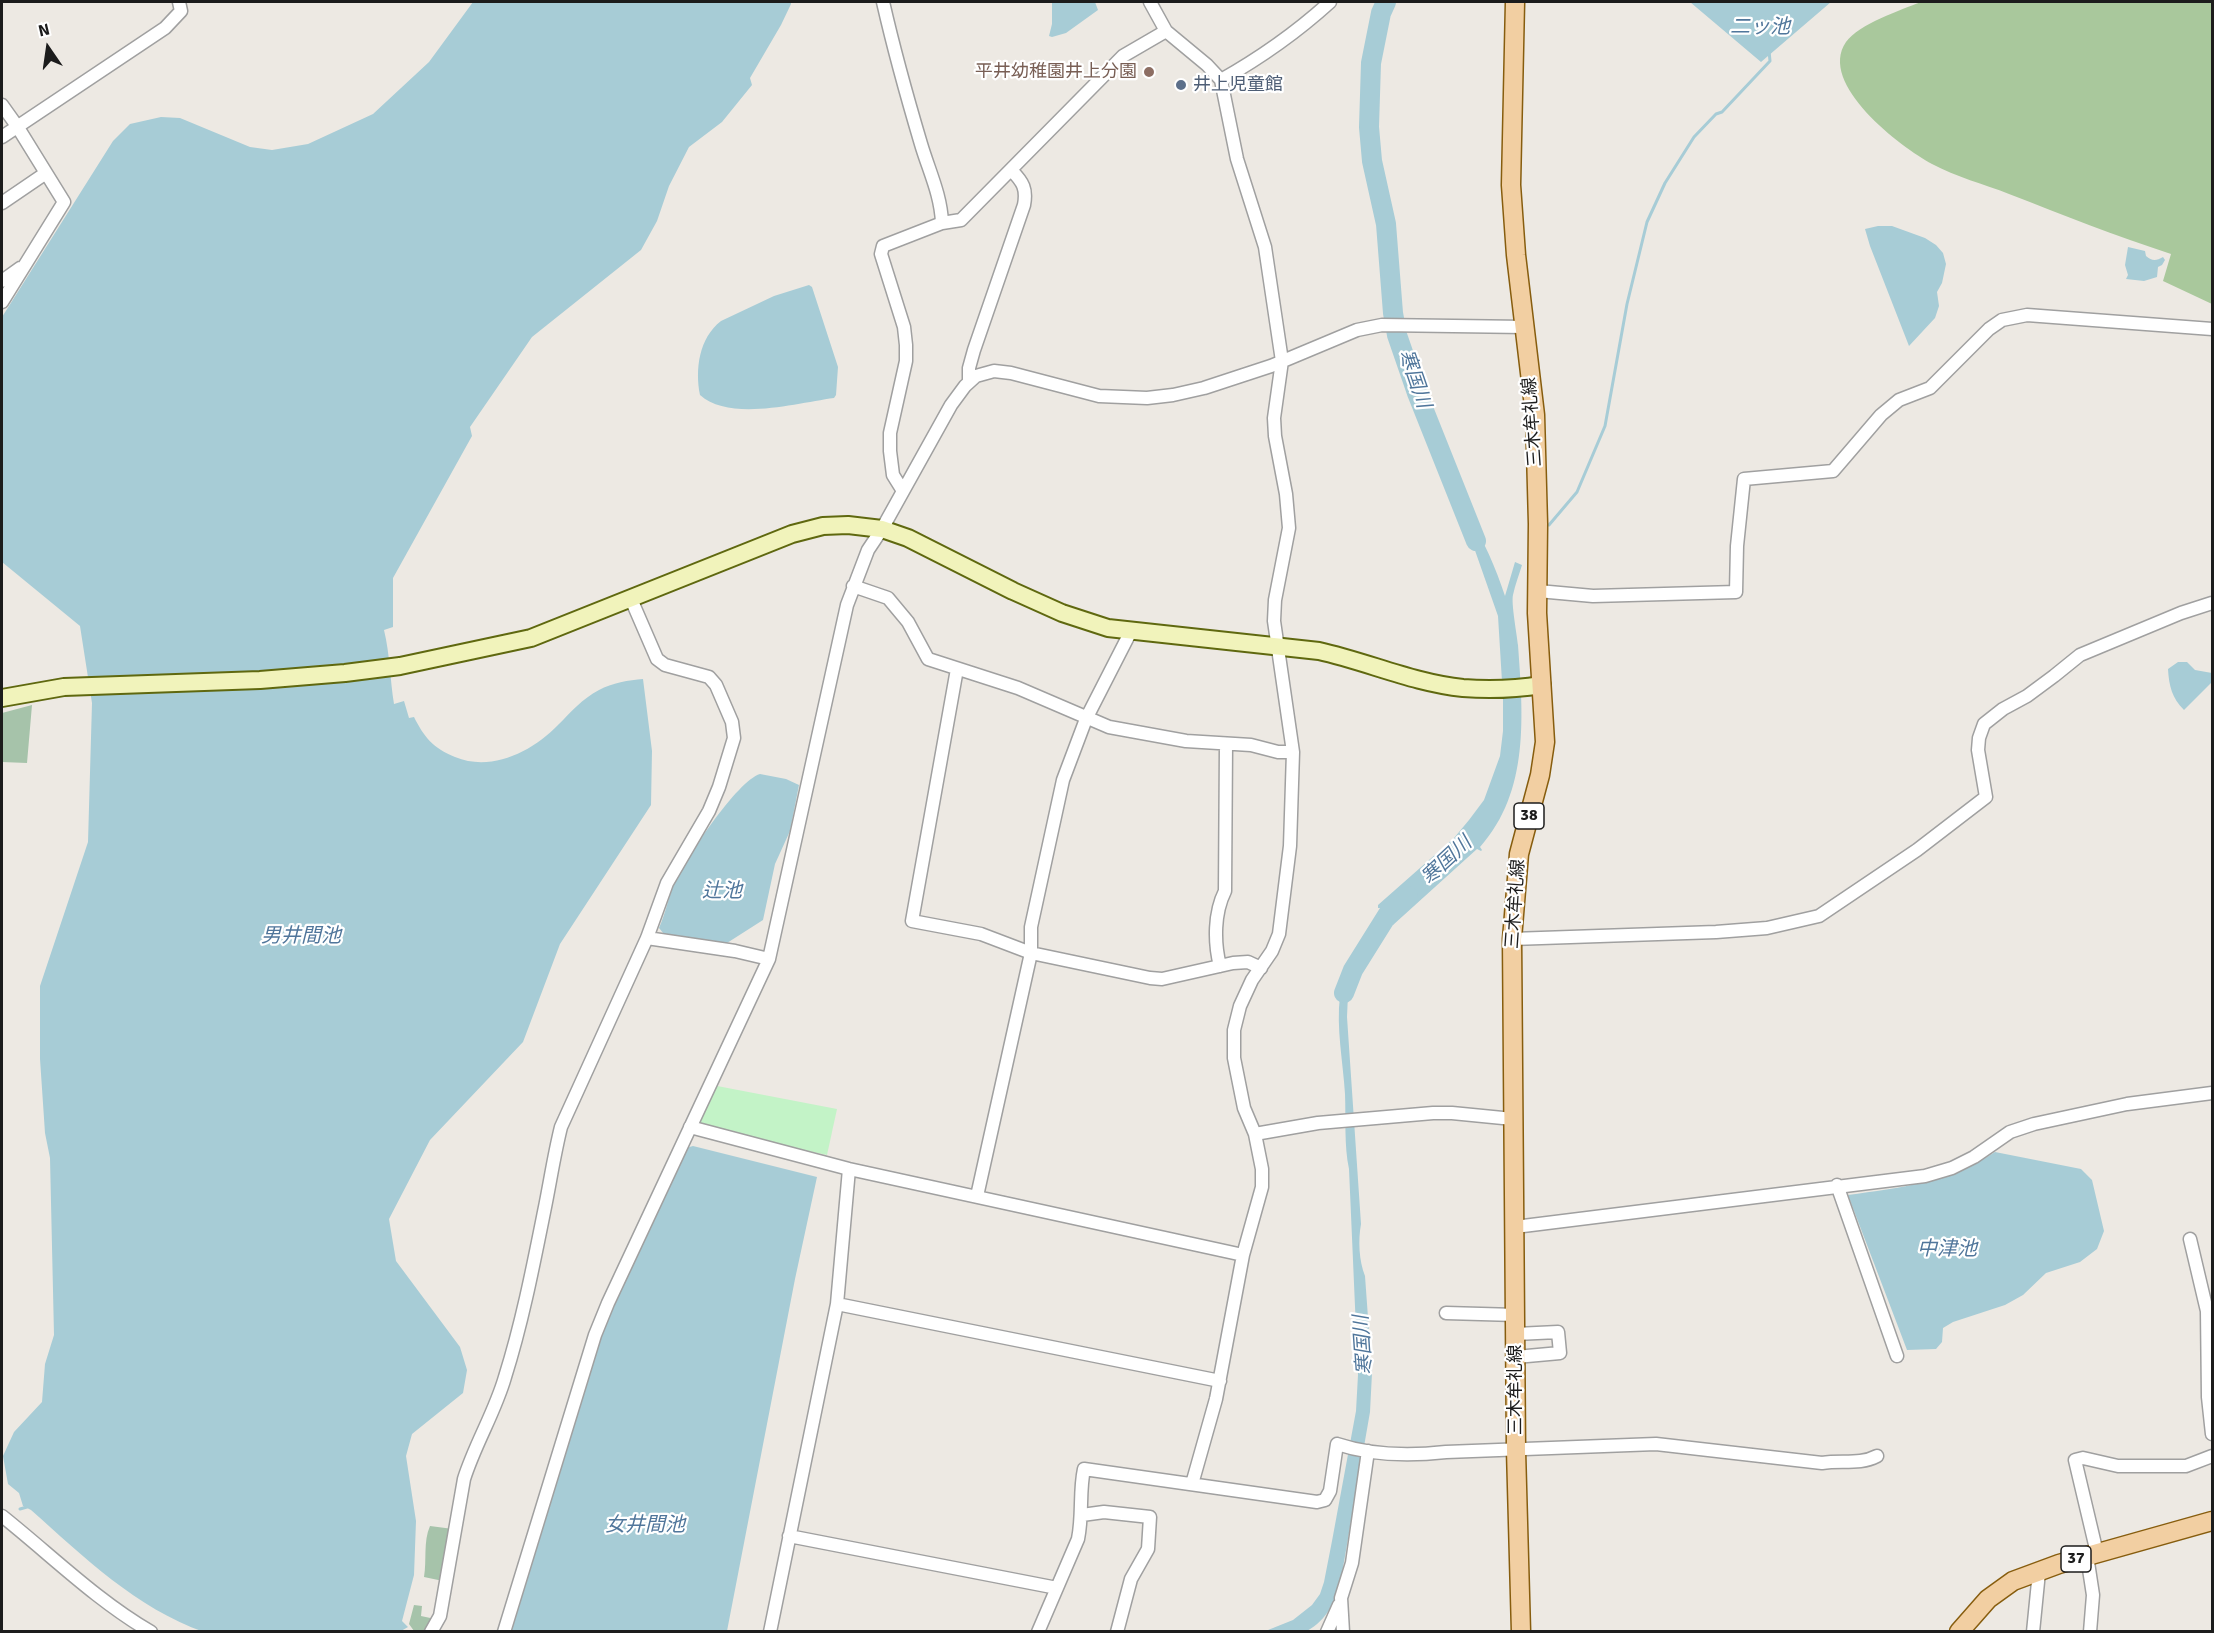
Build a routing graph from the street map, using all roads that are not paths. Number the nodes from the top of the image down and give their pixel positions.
1 (179, 2) edge
2 (883, 2) edge
3 (1150, 2) edge
4 (1330, 2) edge
5 (1515, 2) edge
6 (1166, 31) junction
7 (1221, 80) junction
8 (2, 105) edge
9 (17, 126) junction
10 (2, 137) edge
11 (1012, 171) junction
12 (46, 173) junction
13 (2, 203) edge
14 (942, 223) junction
15 (25, 265) junction
16 (2, 281) edge
17 (2, 302) edge
18 (1525, 327) junction
19 (2212, 328) edge
20 (1282, 361) junction
21 (969, 382) junction
22 (903, 491) junction
23 (882, 529) junction
24 (853, 586) junction
25 (1538, 591) junction
26 (631, 599) junction
27 (2212, 603) edge
28 (1131, 632) junction
29 (1278, 646) junction
30 (957, 669) junction
31 (1533, 687) junction
32 (2, 699) edge
33 (1086, 719) junction
34 (1226, 744) junction
35 (1293, 752) junction
36 (647, 938) junction
37 (1512, 939) junction
38 (1031, 953) junction
39 (769, 959) junction
40 (1220, 966) junction
41 (1261, 968) junction
42 (2212, 1093) edge
43 (1513, 1119) junction
44 (690, 1127) junction
45 (1255, 1134) junction
46 (849, 1169) junction
47 (1837, 1185) junction
48 (977, 1196) junction
49 (1515, 1227) junction
50 (2190, 1239) dead end
51 (1243, 1255) junction
52 (837, 1304) junction
53 (1446, 1313) dead end
54 (1516, 1315) junction
55 (1516, 1334) junction
56 (1897, 1356) dead end
57 (1516, 1357) junction
58 (1220, 1381) junction
59 (2212, 1434) edge
60 (1516, 1450) junction
61 (1368, 1451) junction
62 (1877, 1456) dead end
63 (2212, 1456) edge
64 (1192, 1484) junction
65 (1082, 1515) junction
66 (2, 1516) edge
67 (2212, 1521) edge
68 (789, 1536) junction
69 (2092, 1555) junction
70 (2039, 1572) junction
71 (1057, 1588) junction
72 (1341, 1598) junction
73 (152, 1632) edge
74 (431, 1632) edge
75 (504, 1632) edge
76 (770, 1632) edge
77 (1038, 1632) edge
78 (1117, 1632) edge
79 (1327, 1632) edge
80 (1343, 1632) edge
81 (1521, 1632) edge
82 (1959, 1632) edge
83 (2033, 1632) edge
84 (2090, 1632) edge

1 - 9 street
2 - 14 street
3 - 6 street
4 - 7 street
5 - 18 main road, 三木牟礼線 / 38
6 - 7 street
6 - 11 street
7 - 20 street
8 - 9 street
9 - 10 street
9 - 12 street
11 - 14 street
11 - 21 street
12 - 13 street
12 - 15 street
14 - 22 street
15 - 16 street
15 - 17 street
18 - 20 street
18 - 25 main road, 三木牟礼線 / 38
19 - 25 street
20 - 21 street
20 - 29 street
21 - 22 street
22 - 23 street
23 - 24 street
23 - 26 street
23 - 28 street
24 - 30 street
24 - 39 street
25 - 31 main road, 三木牟礼線 / 38
26 - 32 street
26 - 36 street
27 - 37 street
28 - 29 street
28 - 33 street
29 - 31 street
29 - 35 street
30 - 33 street
30 - 38 street
31 - 37 main road, 三木牟礼線 / 38
33 - 34 street
33 - 38 street
34 - 35 street
34 - 40 street
35 - 41 street
36 - 39 street
36 - 74 street
37 - 43 main road, 三木牟礼線 / 38
38 - 40 street
38 - 48 street
39 - 44 street
40 - 41 street
41 - 45 street
42 - 47 street
43 - 45 street
43 - 49 main road, 三木牟礼線 / 38
44 - 46 street
44 - 75 street
45 - 51 street
46 - 48 street
46 - 52 street
47 - 49 street
47 - 56 street
48 - 51 street
49 - 54 main road, 三木牟礼線 / 38
50 - 59 street
51 - 58 street
52 - 58 street
52 - 68 street
53 - 54 street
54 - 55 main road, 三木牟礼線 / 38
55 - 57 main road, 三木牟礼線 / 38
55 - 57 street
57 - 60 main road, 三木牟礼線 / 38
58 - 64 street
60 - 61 street
60 - 62 street
60 - 81 main road, 三木牟礼線 / 38
61 - 64 street
61 - 72 street
63 - 69 street
64 - 65 street
65 - 71 street
65 - 78 street
66 - 73 street
67 - 69 main road, 37
68 - 71 street
68 - 76 street
69 - 70 main road, 37
69 - 84 street
70 - 82 main road, 37
70 - 83 street
71 - 77 street
72 - 79 street
72 - 80 street

